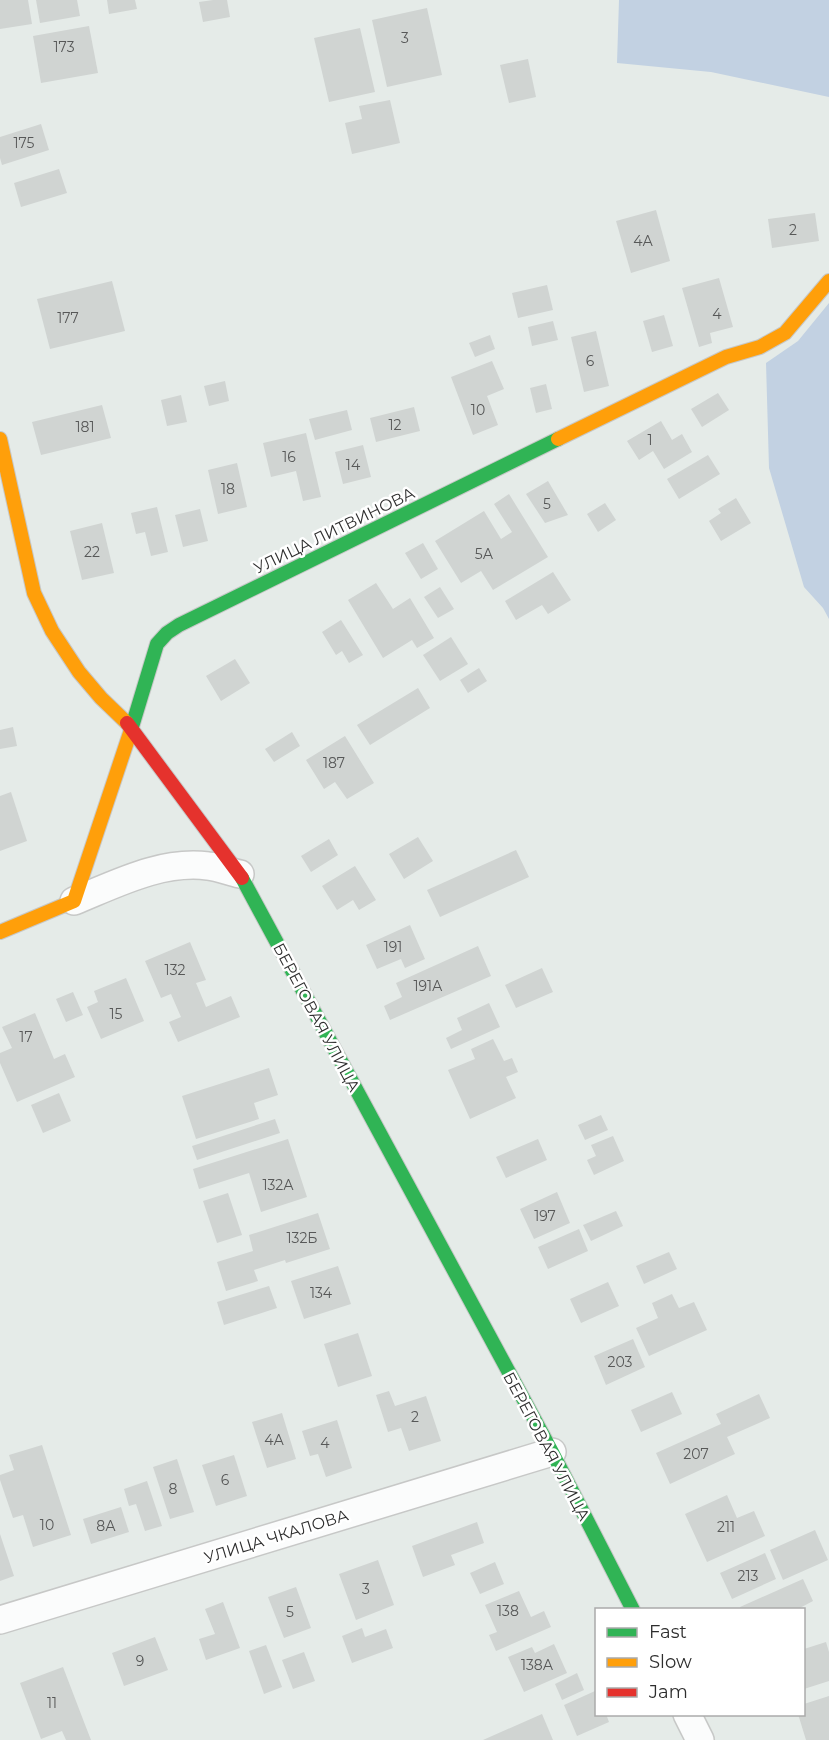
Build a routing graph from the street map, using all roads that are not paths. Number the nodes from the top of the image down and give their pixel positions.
1 (829, 281) edge
2 (0, 439) edge
3 (132, 727) junction
4 (240, 874) junction
5 (74, 901) junction
6 (0, 932) edge
7 (552, 1452) junction
8 (632, 1608) edge
9 (0, 1620) edge
10 (688, 1716) edge
11 (700, 1740) edge

1 - 3 street, УЛИЦА ЛИТВИНОВА
2 - 3 street, БЕРЕГОВАЯ УЛИЦА
3 - 4 street, БЕРЕГОВАЯ УЛИЦА
3 - 5 street, УЛИЦА ЛИТВИНОВА
4 - 5 street
4 - 7 street, БЕРЕГОВАЯ УЛИЦА
5 - 6 street
7 - 8 street, БЕРЕГОВАЯ УЛИЦА
7 - 9 street, УЛИЦА ЧКАЛОВА
10 - 11 street

